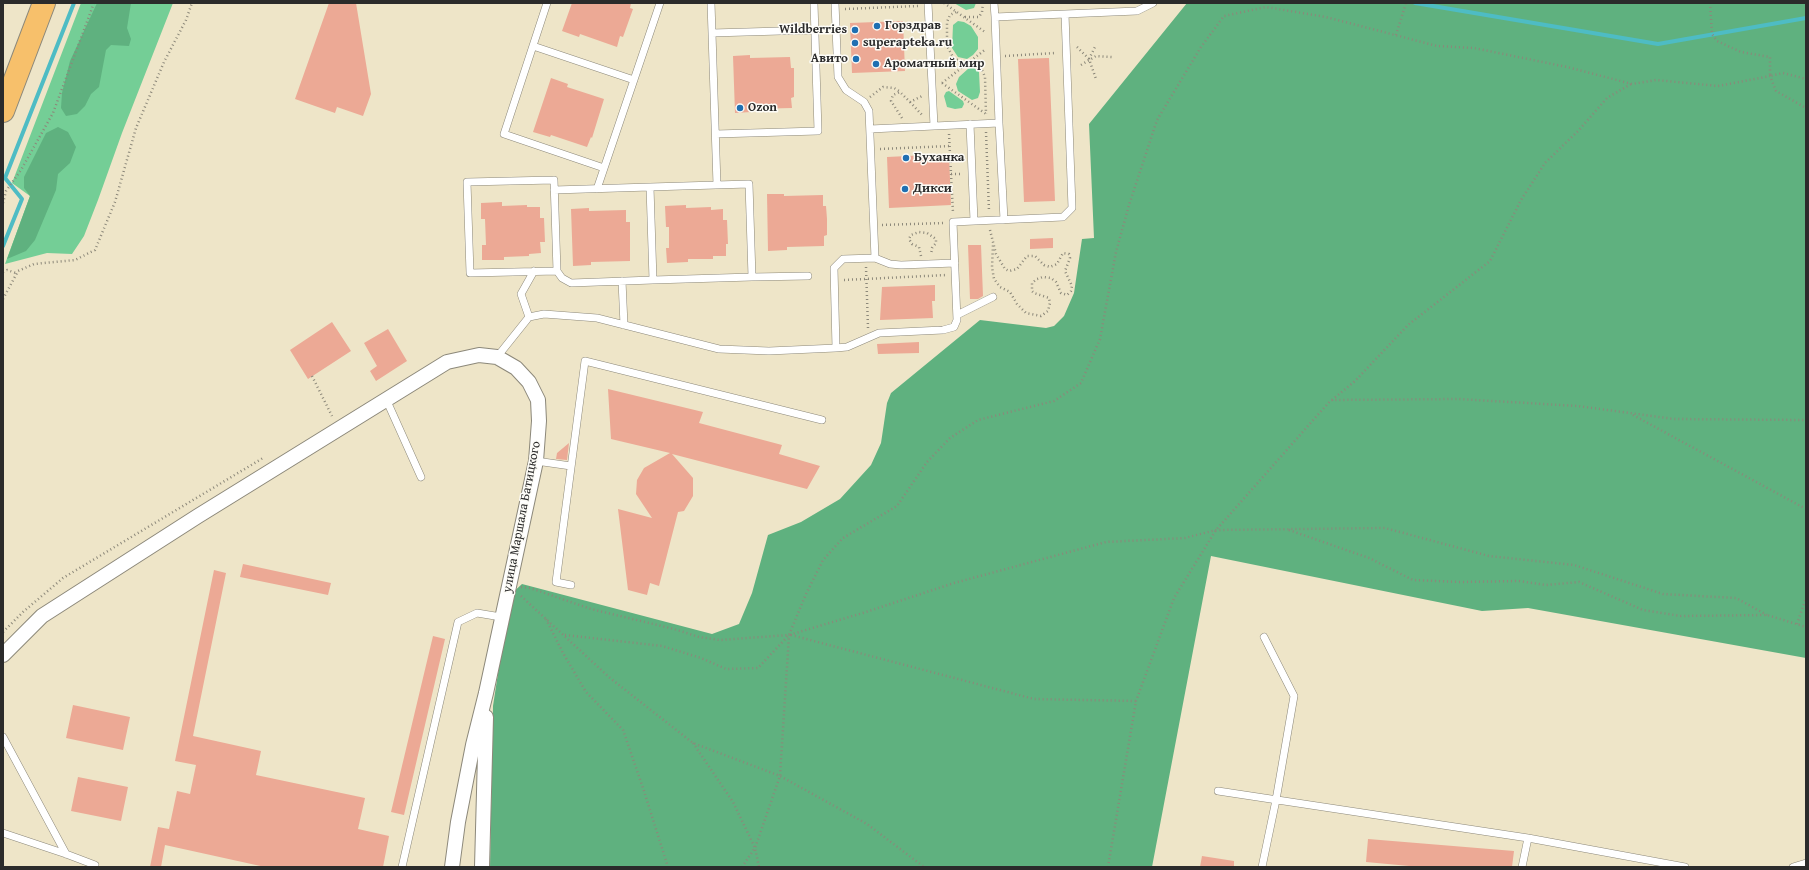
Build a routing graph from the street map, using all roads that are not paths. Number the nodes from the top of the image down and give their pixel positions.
1 (44, 3) edge
2 (547, 3) edge
3 (660, 3) edge
4 (711, 3) edge
5 (814, 3) edge
6 (994, 3) edge
7 (1152, 3) edge
8 (928, 4) edge
9 (835, 6) edge
10 (1065, 14) junction
11 (995, 16) junction
12 (815, 30) junction
13 (712, 33) junction
14 (533, 46) junction
15 (634, 80) junction
16 (3, 111) edge
17 (1000, 123) junction
18 (970, 124) junction
19 (933, 126) junction
20 (870, 129) junction
21 (716, 134) junction
22 (604, 168) junction
23 (717, 185) junction
24 (650, 187) junction
25 (597, 189) junction
26 (554, 190) junction
27 (1004, 220) junction
28 (974, 221) junction
29 (875, 258) junction
30 (955, 263) junction
31 (534, 271) junction
32 (557, 271) junction
33 (808, 276) dead end
34 (752, 277) junction
35 (653, 280) junction
36 (622, 281) junction
37 (993, 297) dead end
38 (957, 315) junction
39 (529, 317) junction
40 (624, 325) junction
41 (836, 348) junction
42 (497, 357) junction
43 (386, 399) junction
44 (822, 420) dead end
45 (536, 461) junction
46 (571, 466) junction
47 (421, 477) dead end
48 (571, 584) dead end
49 (501, 617) junction
50 (1264, 637) dead end
51 (3, 655) edge
52 (486, 693) junction
53 (3, 738) edge
54 (1218, 791) dead end
55 (1276, 800) junction
56 (3, 833) edge
57 (1528, 838) junction
58 (66, 854) junction
59 (1806, 863) edge
60 (94, 867) edge
61 (402, 867) edge
62 (452, 867) edge
63 (482, 867) edge
64 (1262, 867) edge
65 (1522, 867) edge
66 (1685, 867) edge
67 (1793, 867) edge

1 - 16 highway
2 - 14 lane
3 - 15 lane
4 - 13 lane
5 - 12 lane
6 - 11 lane
7 - 10 lane
8 - 19 lane
9 - 20 lane
10 - 11 lane
10 - 27 lane
11 - 17 lane
12 - 13 lane
12 - 21 lane
13 - 21 lane
14 - 15 lane
14 - 22 lane
15 - 22 lane
17 - 18 lane
17 - 27 lane
18 - 19 lane
18 - 28 lane
19 - 20 lane
20 - 29 lane
21 - 23 lane
22 - 25 lane
23 - 24 lane
23 - 34 lane
24 - 25 lane
24 - 35 lane
25 - 26 lane
26 - 31 lane
26 - 32 lane
27 - 28 lane
28 - 30 lane
29 - 30 lane
29 - 41 lane
30 - 38 lane
31 - 32 lane
31 - 39 lane
32 - 36 lane
33 - 34 lane
34 - 35 lane
35 - 36 lane
36 - 40 lane
37 - 38 lane
38 - 41 lane
39 - 40 lane
39 - 42 lane
40 - 41 lane
42 - 43 street
42 - 45 street, улица Маршала Батицкого
43 - 47 lane
43 - 51 street
44 - 46 lane
45 - 46 lane
45 - 49 street, улица Маршала Батицкого
46 - 48 lane
49 - 52 street, улица Маршала Батицкого
49 - 61 lane
50 - 55 lane
52 - 62 street, улица Маршала Батицкого
52 - 63 street, улица Маршала Батицкого
53 - 58 lane
54 - 55 lane
55 - 57 lane
55 - 64 lane
56 - 58 lane
57 - 65 lane
57 - 66 lane
58 - 60 lane
59 - 67 lane

